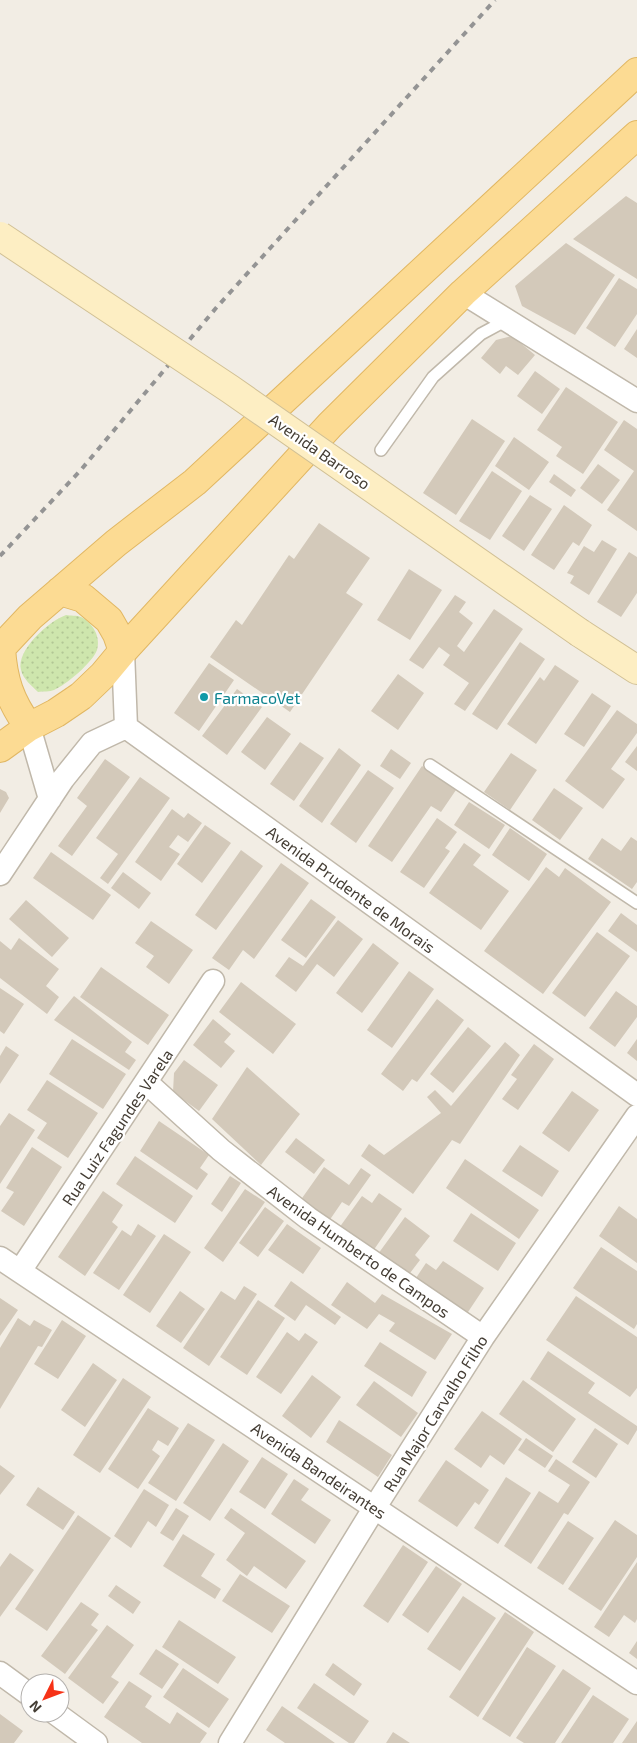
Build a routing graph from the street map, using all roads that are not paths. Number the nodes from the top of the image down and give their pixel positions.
1 (637, 72) edge
2 (637, 135) edge
3 (0, 236) edge
4 (463, 293) junction
5 (507, 320) junction
6 (637, 401) edge
7 (381, 450) dead end
8 (60, 591) junction
9 (0, 649) edge
10 (123, 651) junction
11 (637, 670) edge
12 (28, 727) junction
13 (126, 727) junction
14 (0, 748) edge
15 (430, 765) dead end
16 (50, 799) junction
17 (0, 874) edge
18 (637, 903) edge
19 (213, 981) dead end
20 (147, 1082) junction
21 (637, 1095) edge
22 (637, 1116) edge
23 (0, 1258) edge
24 (20, 1271) junction
25 (483, 1337) junction
26 (375, 1507) junction
27 (0, 1673) edge
28 (637, 1683) edge
29 (20, 1688) edge
30 (69, 1723) edge
31 (96, 1743) edge
32 (230, 1743) edge

1 - 8 main road
2 - 4 main road
3 - 11 street, Avenida Barroso, bridge
4 - 5 street
4 - 10 main road
5 - 6 street
5 - 7 lane
8 - 9 main road
8 - 10 main road
9 - 12 main road
10 - 12 main road
10 - 13 street
12 - 14 main road
12 - 16 street
13 - 16 street
13 - 21 street, Avenida Prudente de Morais
15 - 18 lane
16 - 17 street
19 - 20 street, Rua Luiz Fagundes Varela
20 - 24 street, Rua Luiz Fagundes Varela
20 - 25 street, Avenida Humberto de Campos
22 - 25 street, Rua Major Carvalho Filho
23 - 24 street, Avenida Bandeirantes
24 - 26 street, Avenida Bandeirantes
25 - 26 street, Rua Major Carvalho Filho
26 - 28 street, Avenida Bandeirantes
26 - 32 street, Rua Major Carvalho Filho
27 - 29 street
30 - 31 street

